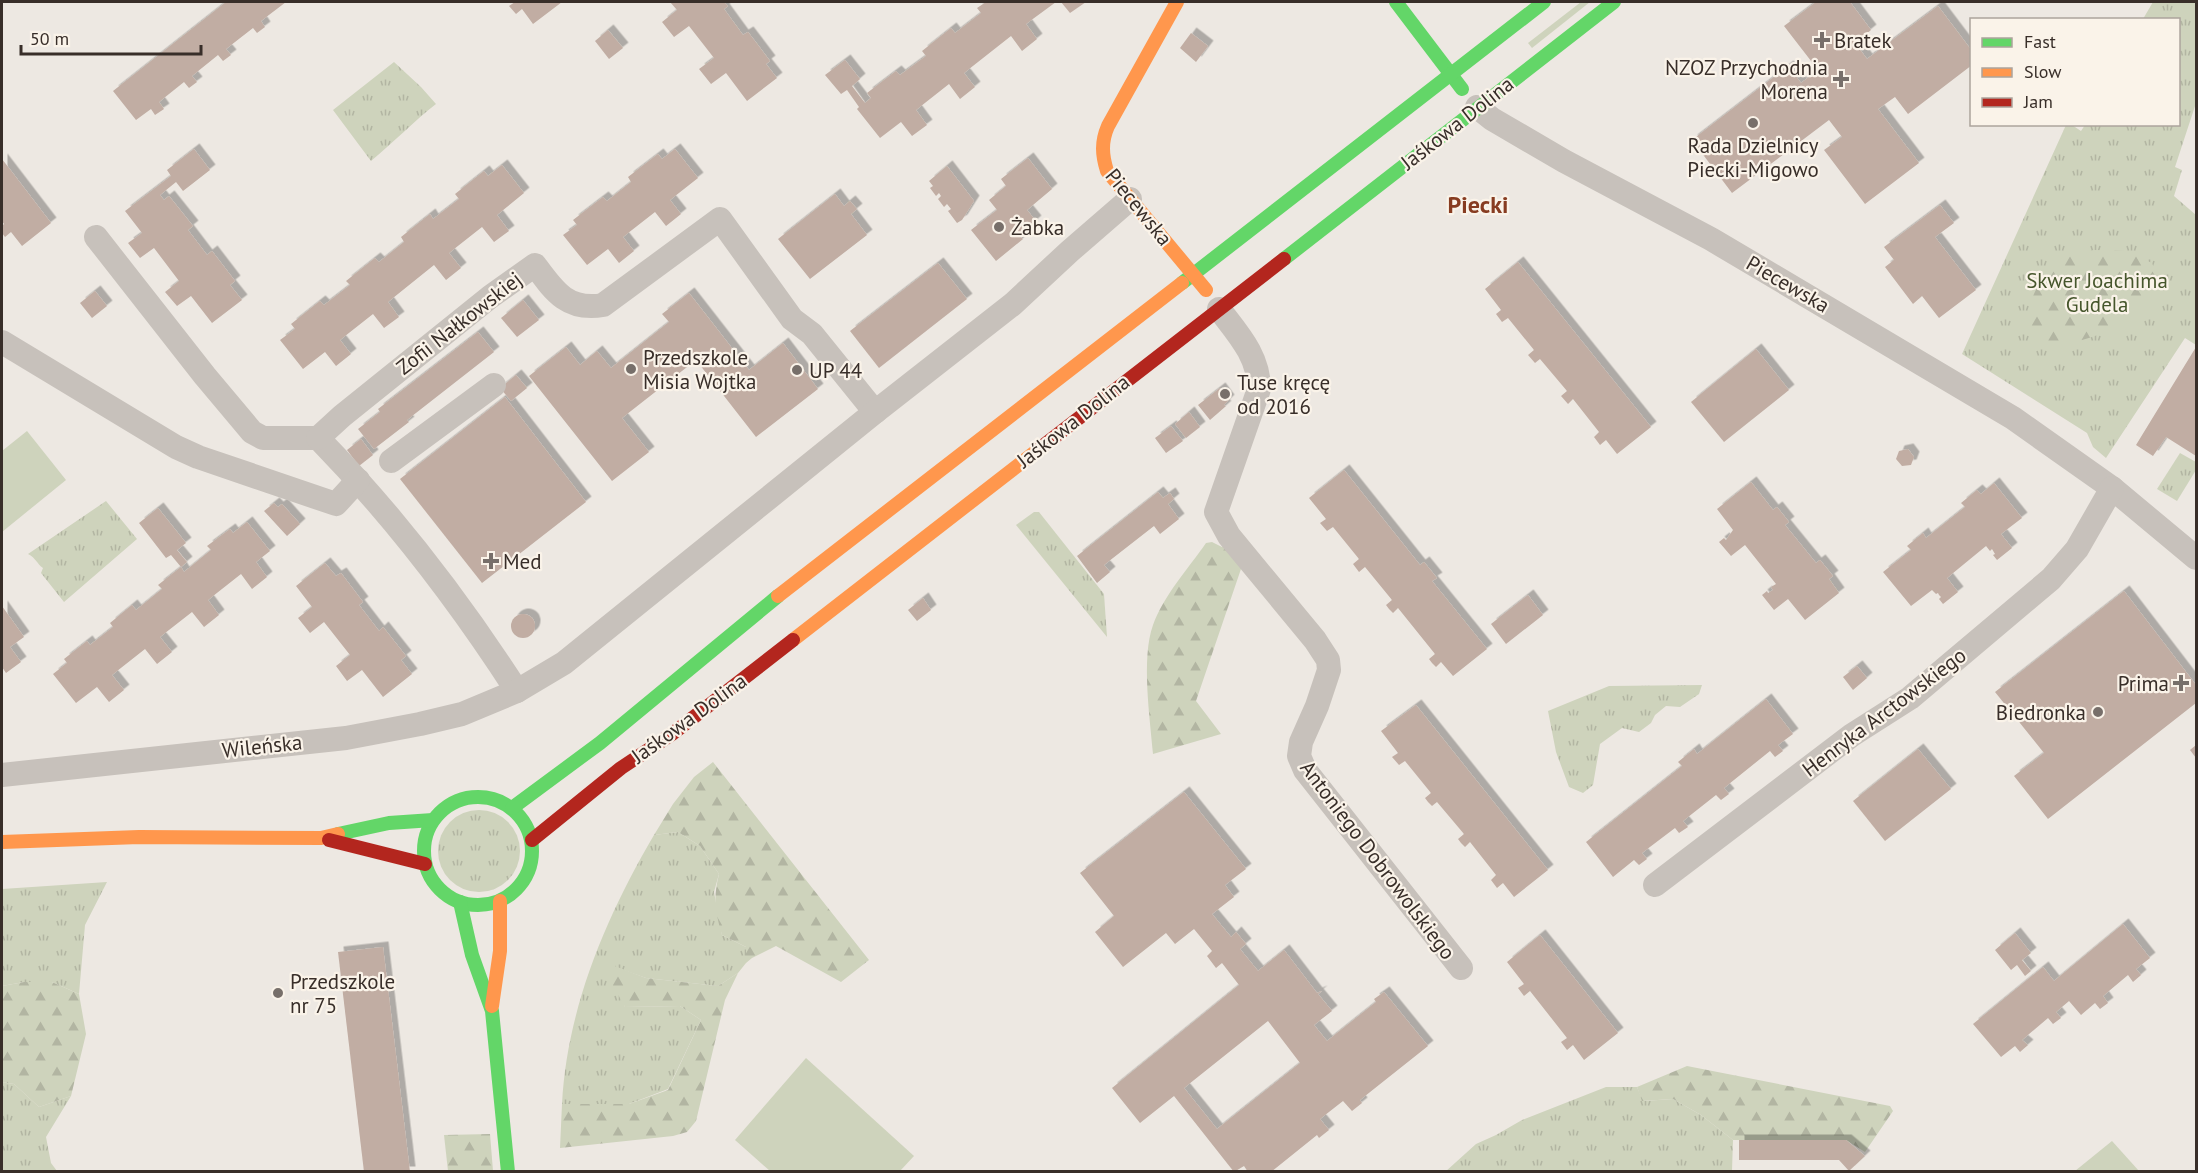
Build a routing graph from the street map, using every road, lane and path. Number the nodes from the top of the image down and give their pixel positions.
1 (1177, 2) edge
2 (1396, 2) edge
3 (1544, 2) edge
4 (1614, 2) edge
5 (1450, 73) junction
6 (1477, 107) junction
7 (1130, 199) junction
8 (96, 237) dead end
9 (1194, 273) junction
10 (1219, 309) junction
11 (2, 342) edge
12 (494, 385) dead end
13 (875, 412) junction
14 (318, 438) junction
15 (391, 461) dead end
16 (358, 480) junction
17 (2112, 488) junction
18 (2196, 558) edge
19 (517, 691) junction
20 (2, 775) edge
21 (512, 808) junction
22 (433, 820) junction
23 (321, 838) junction
24 (532, 840) junction
25 (2, 842) edge
26 (425, 864) junction
27 (1655, 885) dead end
28 (500, 901) junction
29 (460, 902) junction
30 (1461, 968) dead end
31 (492, 1011) junction
32 (508, 1172) edge

1 - 7 street, Piecewska
2 - 5 street, Piecewska
3 - 5 street, Jaśkowa Dolina
4 - 6 street, Jaśkowa Dolina
5 - 6 street, Piecewska
5 - 9 street, Jaśkowa Dolina
6 - 10 street, Jaśkowa Dolina
6 - 17 street, Piecewska
7 - 9 street, Piecewska
7 - 13 street
8 - 14 street
9 - 10 street, Piecewska
9 - 21 street, Jaśkowa Dolina
10 - 24 street, Jaśkowa Dolina
10 - 30 street, Antoniego Dobrowolskiego
11 - 16 street
12 - 15 street
13 - 14 street, Zofii Nałkowskiej
13 - 19 street
14 - 16 street
16 - 19 street
17 - 18 street, Piecewska
17 - 27 street, Henryka Arctowskiego
19 - 20 street, Wileńska
21 - 22 street
21 - 24 street
22 - 23 street
22 - 26 street
23 - 25 street
23 - 26 street
24 - 28 street
26 - 29 street
28 - 29 street
28 - 31 street
29 - 31 street
31 - 32 street

